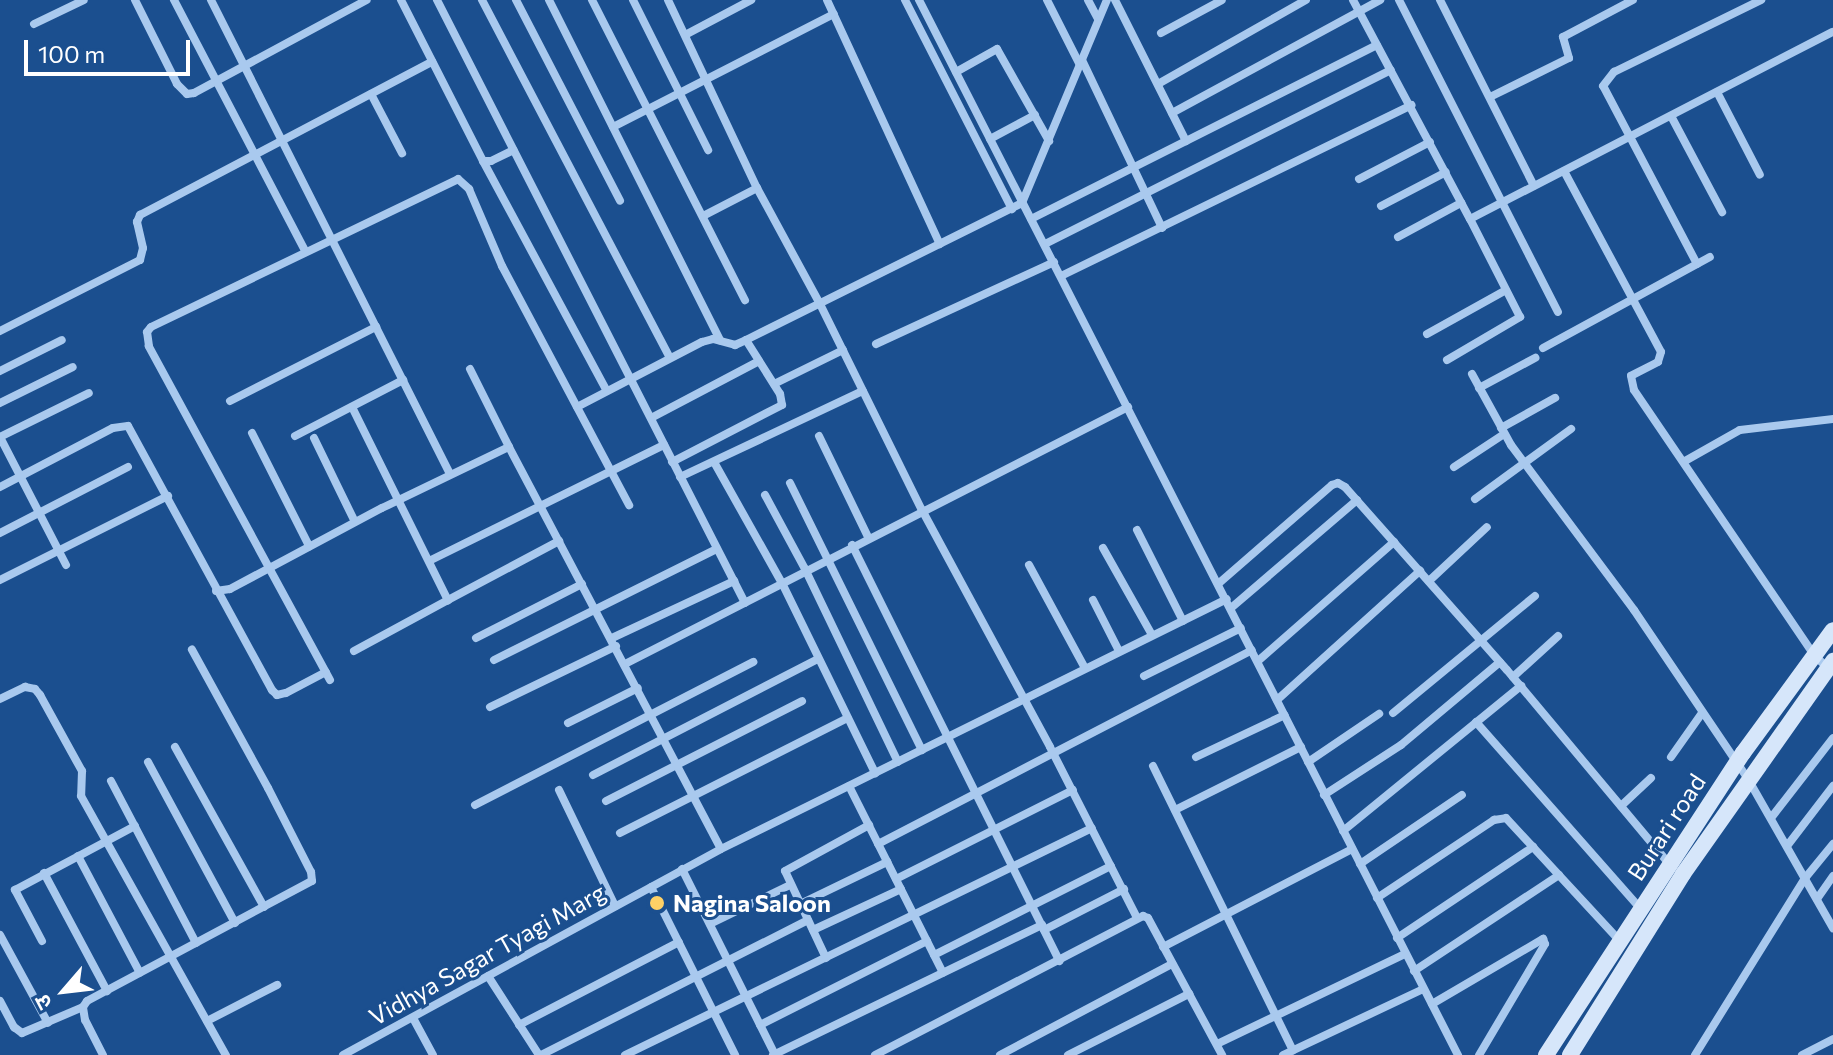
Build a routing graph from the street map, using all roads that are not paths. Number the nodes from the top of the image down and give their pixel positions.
1 (84, 0) edge
2 (135, 0) edge
3 (174, 0) edge
4 (211, 0) edge
5 (367, 0) edge
6 (401, 0) edge
7 (437, 0) edge
8 (482, 0) edge
9 (516, 0) edge
10 (549, 0) edge
11 (592, 0) edge
12 (633, 0) edge
13 (668, 0) edge
14 (751, 0) edge
15 (827, 0) edge
16 (905, 0) edge
17 (934, 0) edge
18 (1047, 0) edge
19 (1088, 0) edge
20 (1107, 0) edge
21 (1115, 0) edge
22 (1222, 0) edge
23 (1306, 0) edge
24 (1353, 0) edge
25 (1380, 0) edge
26 (1399, 0) edge
27 (1440, 0) edge
28 (1633, 0) edge
29 (1761, 0) edge
30 (920, 3) edge
31 (1359, 10) junction
32 (834, 14) junction
33 (1098, 19) junction
34 (34, 24) dead end
35 (1833, 32) edge
36 (1161, 33) dead end
37 (685, 35) junction
38 (1377, 45) junction
39 (432, 62) junction
40 (1081, 63) junction
41 (244, 65) junction
42 (1391, 70) junction
43 (956, 72) junction
44 (215, 81) junction
45 (707, 81) junction
46 (1158, 84) junction
47 (1717, 92) junction
48 (371, 94) junction
49 (680, 94) junction
50 (1490, 97) junction
51 (1411, 105) junction
52 (648, 110) junction
53 (1172, 113) junction
54 (1035, 115) junction
55 (1671, 116) junction
56 (613, 127) junction
57 (1629, 137) junction
58 (990, 139) junction
59 (1049, 141) junction
60 (1186, 141) junction
61 (283, 142) junction
62 (1430, 142) junction
63 (514, 150) junction
64 (708, 150) dead end
65 (402, 153) dead end
66 (255, 158) junction
67 (483, 161) junction
68 (1133, 167) junction
69 (1564, 171) junction
70 (1446, 172) junction
71 (1760, 175) dead end
72 (1359, 179) dead end
73 (1534, 186) junction
74 (757, 188) junction
75 (1145, 194) junction
76 (620, 201) dead end
77 (1503, 202) junction
78 (1022, 203) junction
79 (1461, 203) junction
80 (1381, 206) dead end
81 (1012, 209) junction
82 (1722, 212) dead end
83 (703, 216) junction
84 (1031, 219) junction
85 (1470, 219) junction
86 (1162, 228) junction
87 (332, 237) junction
88 (1398, 237) dead end
89 (940, 244) junction
90 (1045, 244) junction
91 (305, 251) junction
92 (1710, 257) dead end
93 (1054, 262) junction
94 (1697, 264) junction
95 (1061, 276) junction
96 (1506, 290) junction
97 (1633, 299) junction
98 (745, 300) dead end
99 (820, 304) junction
100 (1558, 312) dead end
101 (376, 327) junction
102 (0, 331) edge
103 (1427, 334) dead end
104 (62, 340) dead end
105 (720, 340) junction
106 (746, 340) junction
107 (876, 344) dead end
108 (1543, 348) dead end
109 (843, 350) junction
110 (670, 358) junction
111 (1535, 358) dead end
112 (1447, 360) dead end
113 (759, 361) junction
114 (73, 367) dead end
115 (470, 369) dead end
116 (0, 371) edge
117 (1472, 374) dead end
118 (631, 378) junction
119 (403, 380) junction
120 (774, 384) junction
121 (1479, 388) junction
122 (607, 391) junction
123 (863, 391) junction
124 (89, 393) dead end
125 (1555, 398) dead end
126 (230, 401) dead end
127 (0, 403) edge
128 (352, 407) junction
129 (577, 407) junction
130 (1128, 407) junction
131 (651, 418) junction
132 (1833, 419) edge
133 (1571, 429) dead end
134 (1502, 431) junction
135 (252, 433) dead end
136 (295, 436) dead end
137 (819, 436) dead end
138 (0, 437) edge
139 (314, 438) dead end
140 (664, 445) junction
141 (509, 447) junction
142 (1685, 461) junction
143 (672, 462) junction
144 (714, 462) junction
145 (1525, 463) junction
146 (128, 467) dead end
147 (1454, 467) dead end
148 (611, 472) junction
149 (450, 474) junction
150 (20, 476) junction
151 (680, 477) junction
152 (790, 483) dead end
153 (0, 487) edge
154 (765, 495) dead end
155 (168, 496) junction
156 (400, 499) junction
157 (1475, 499) dead end
158 (1357, 500) junction
159 (541, 505) junction
160 (629, 505) dead end
161 (922, 510) junction
162 (39, 512) junction
163 (355, 522) junction
164 (1487, 527) dead end
165 (1137, 530) dead end
166 (0, 533) edge
167 (868, 537) junction
168 (559, 541) junction
169 (1394, 542) junction
170 (852, 545) junction
171 (309, 546) junction
172 (1103, 548) dead end
173 (717, 549) junction
174 (59, 551) junction
175 (828, 557) junction
176 (431, 560) junction
177 (66, 565) dead end
178 (1029, 565) dead end
179 (270, 568) junction
180 (805, 569) junction
181 (1420, 571) junction
182 (0, 580) edge
183 (734, 581) junction
184 (1429, 581) junction
185 (782, 583) junction
186 (582, 584) junction
187 (1218, 584) junction
188 (216, 591) junction
189 (1535, 596) dead end
190 (448, 600) junction
191 (1093, 600) dead end
192 (745, 603) junction
193 (1229, 604) junction
194 (597, 610) junction
195 (1183, 621) junction
196 (1241, 628) junction
197 (1833, 630) edge
198 (1152, 635) junction
199 (1558, 636) dead end
200 (476, 638) dead end
201 (1481, 641) junction
202 (614, 642) junction
203 (192, 650) dead end
204 (1252, 650) junction
205 (354, 651) dead end
206 (1119, 651) junction
207 (1814, 655) junction
208 (818, 659) junction
209 (494, 660) dead end
210 (1258, 661) junction
211 (753, 662) dead end
212 (1500, 662) junction
213 (625, 664) junction
214 (1830, 665) edge
215 (1085, 668) junction
216 (1144, 676) dead end
217 (1513, 677) junction
218 (1521, 686) junction
219 (638, 688) junction
220 (0, 699) edge
221 (1025, 699) junction
222 (1277, 700) junction
223 (802, 701) dead end
224 (490, 707) dead end
225 (651, 713) junction
226 (1393, 713) dead end
227 (1702, 713) junction
228 (1379, 714) dead end
229 (1285, 715) junction
230 (848, 718) junction
231 (1476, 722) junction
232 (568, 723) dead end
233 (949, 737) junction
234 (1833, 738) edge
235 (664, 739) junction
236 (175, 747) dead end
237 (1301, 747) junction
238 (922, 750) junction
239 (1053, 752) junction
240 (1196, 757) dead end
241 (1671, 757) dead end
242 (148, 762) dead end
243 (898, 762) junction
244 (1308, 762) junction
245 (677, 764) junction
246 (1736, 764) junction
247 (1153, 766) dead end
248 (875, 773) junction
249 (593, 775) dead end
250 (1651, 778) dead end
251 (1748, 779) junction
252 (111, 781) dead end
253 (849, 786) junction
254 (1833, 786) edge
255 (559, 790) dead end
256 (1073, 790) junction
257 (976, 793) junction
258 (1324, 795) junction
259 (1462, 795) dead end
260 (694, 797) junction
261 (606, 801) dead end
262 (475, 805) dead end
263 (1621, 806) junction
264 (1175, 810) junction
265 (1771, 818) junction
266 (869, 825) junction
267 (135, 826) junction
268 (1092, 828) junction
269 (995, 830) junction
270 (1343, 831) junction
271 (620, 833) dead end
272 (107, 842) junction
273 (878, 844) junction
274 (1833, 844) edge
275 (1787, 846) junction
276 (1533, 847) junction
277 (721, 849) junction
278 (1352, 849) junction
279 (78, 856) junction
280 (887, 862) junction
281 (1360, 864) junction
282 (1111, 866) junction
283 (1013, 867) junction
284 (682, 869) junction
285 (1676, 869) junction
286 (44, 873) junction
287 (1559, 875) junction
288 (1833, 876) edge
289 (896, 879) junction
290 (1808, 881) junction
291 (790, 885) junction
292 (651, 887) junction
293 (901, 889) junction
294 (1124, 889) junction
295 (1816, 897) junction
296 (1377, 898) junction
297 (800, 904) junction
298 (1032, 905) junction
299 (615, 906) junction
300 (264, 907) junction
301 (1641, 909) junction
302 (1227, 914) junction
303 (914, 916) junction
304 (1137, 918) junction
305 (808, 920) junction
306 (235, 923) junction
307 (710, 924) junction
308 (1043, 927) junction
309 (1833, 928) edge
310 (813, 930) junction
311 (0, 935) edge
312 (1397, 938) junction
313 (42, 941) dead end
314 (927, 941) junction
315 (1620, 941) junction
316 (679, 942) junction
317 (196, 943) junction
318 (1163, 947) junction
319 (1405, 954) junction
320 (934, 955) junction
321 (171, 956) junction
322 (826, 958) junction
323 (728, 961) junction
324 (1059, 961) junction
325 (1172, 964) junction
326 (1414, 971) junction
327 (140, 973) junction
328 (943, 973) junction
329 (488, 976) junction
330 (696, 976) junction
331 (277, 985) dead end
332 (1423, 989) junction
333 (107, 991) junction
334 (1189, 994) junction
335 (746, 997) junction
336 (0, 1001) edge
337 (1432, 1004) junction
338 (83, 1007) junction
339 (713, 1011) junction
340 (1276, 1016) junction
341 (413, 1018) junction
342 (207, 1021) junction
343 (48, 1023) junction
344 (519, 1025) junction
345 (760, 1025) junction
346 (1833, 1039) edge
347 (1217, 1044) junction
348 (1293, 1050) junction
349 (103, 1055) edge
350 (226, 1055) edge
351 (343, 1055) edge
352 (433, 1055) edge
353 (540, 1055) edge
354 (625, 1055) edge
355 (735, 1055) edge
356 (774, 1055) edge
357 (875, 1055) edge
358 (1000, 1055) edge
359 (1068, 1055) edge
360 (1222, 1055) edge
361 (1283, 1055) edge
362 (1458, 1055) edge
363 (1479, 1055) edge
364 (1546, 1055) edge
365 (1570, 1055) edge
366 (1695, 1055) edge
367 (1802, 1055) edge

1 - 34 street
2 - 44 street
3 - 44 street
4 - 41 street
5 - 41 street
6 - 39 street
7 - 63 street
8 - 110 street
9 - 76 street
10 - 56 street
11 - 52 street
12 - 49 street
13 - 37 street
14 - 37 street
15 - 32 street
16 - 81 street
17 - 30 street
18 - 40 street
19 - 33 street
20 - 33 street
21 - 46 street
22 - 36 street
23 - 46 street
24 - 31 street
25 - 31 street
26 - 77 street
27 - 50 street
28 - 50 street
29 - 57 street
30 - 43 street
31 - 38 street
31 - 53 street
32 - 45 street
32 - 89 street
33 - 40 street
35 - 47 street
37 - 45 street
38 - 42 street
38 - 60 street
39 - 48 street
39 - 67 street
40 - 59 street
40 - 68 street
41 - 44 street
41 - 61 street
42 - 51 street
42 - 75 street
43 - 54 street
43 - 58 street
44 - 66 street
45 - 49 street
45 - 74 street
46 - 53 street
47 - 55 street
47 - 71 street
48 - 61 street
48 - 65 street
49 - 52 street
49 - 64 street
50 - 73 street
51 - 62 street
51 - 86 street
52 - 56 street
52 - 83 street
53 - 60 street
54 - 58 street
54 - 59 street
55 - 57 street
55 - 82 street
56 - 105 street
57 - 69 street
57 - 94 street
58 - 78 street
59 - 78 street
60 - 68 street
61 - 66 street
61 - 87 street
62 - 70 street
62 - 72 street
63 - 67 street
63 - 118 street
66 - 91 street
66 - 102 street
67 - 122 street
68 - 75 street
68 - 84 street
69 - 73 street
69 - 97 street
70 - 79 street
70 - 80 street
73 - 77 street
74 - 83 street
74 - 99 street
75 - 86 street
75 - 90 street
77 - 85 street
77 - 100 street
78 - 81 street
78 - 84 street
79 - 85 street
79 - 88 street
81 - 89 street
83 - 98 street
84 - 90 street
85 - 96 street
86 - 95 street
87 - 91 street
87 - 101 street
87 - 129 street
89 - 99 street
90 - 93 street
91 - 179 street
92 - 94 street
93 - 95 street
93 - 107 street
94 - 97 street
95 - 130 street
96 - 103 street
96 - 112 street
97 - 108 street
97 - 142 street
99 - 106 street
99 - 109 street
101 - 119 street
101 - 126 street
104 - 116 street
105 - 106 street
105 - 110 street
106 - 113 street
109 - 120 street
109 - 123 street
110 - 118 street
111 - 121 street
113 - 120 street
113 - 131 street
114 - 127 street
115 - 141 street
117 - 121 street
118 - 122 street
118 - 131 street
119 - 128 street
119 - 149 street
120 - 143 street
121 - 134 street
122 - 129 street
123 - 144 street
123 - 161 street
124 - 138 street
125 - 134 street
128 - 136 street
128 - 156 street
129 - 148 street
130 - 161 street
130 - 187 street
131 - 140 street
132 - 142 street
133 - 145 street
134 - 145 street
134 - 147 street
135 - 171 street
137 - 167 street
138 - 150 street
139 - 163 street
140 - 143 street
140 - 148 street
141 - 149 street
141 - 159 street
142 - 207 street
143 - 151 street
144 - 151 street
144 - 185 street
145 - 157 street
145 - 227 street
146 - 162 street
148 - 159 street
148 - 160 street
149 - 156 street
150 - 153 street
150 - 155 street
150 - 162 street
151 - 173 street
152 - 175 street
154 - 180 street
155 - 174 street
155 - 188 street
156 - 163 street
156 - 176 street
158 - 169 street
158 - 187 street
158 - 193 street, Vidhya Sagar Tyagi Marg
159 - 168 street
159 - 176 street
161 - 167 street
161 - 221 street
162 - 166 street
162 - 174 street
163 - 171 street
164 - 184 street
165 - 195 street
167 - 170 street
168 - 186 street
168 - 190 street
169 - 181 street
169 - 210 street
170 - 175 street
170 - 233 street
171 - 179 street
172 - 198 street
173 - 183 street
173 - 194 street
174 - 177 street
174 - 182 street
175 - 180 street
175 - 238 street
176 - 190 street
178 - 215 street
179 - 188 street
179 - 188 street
180 - 185 street
180 - 243 street
181 - 184 street
181 - 222 street
183 - 192 street
183 - 202 street
184 - 201 street
185 - 192 street
185 - 208 street
186 - 194 street
186 - 200 street
187 - 193 street
189 - 201 street
190 - 205 street
191 - 206 street
192 - 213 street
193 - 195 street, Vidhya Sagar Tyagi Marg
193 - 196 street
194 - 202 street
194 - 209 street
195 - 198 street, Vidhya Sagar Tyagi Marg
196 - 204 street
196 - 216 street
197 - 207 main road, Burari road
198 - 206 street, Vidhya Sagar Tyagi Marg
199 - 217 street
201 - 212 street
201 - 226 street
202 - 213 street
202 - 224 street
203 - 300 street
204 - 210 street
204 - 239 street
206 - 215 street, Vidhya Sagar Tyagi Marg
207 - 214 street
207 - 246 main road, Burari road
208 - 230 street
208 - 235 street
210 - 222 street
211 - 225 street
212 - 217 street
212 - 258 street
213 - 219 street
214 - 251 main road, Burari road
215 - 221 street, Vidhya Sagar Tyagi Marg
217 - 218 street
218 - 231 street
218 - 263 street
219 - 225 street
219 - 232 street
220 - 272 street
221 - 233 street, Vidhya Sagar Tyagi Marg
221 - 239 street
222 - 229 street
223 - 245 street
225 - 235 street
225 - 262 street
227 - 241 street
227 - 246 street
228 - 244 street
229 - 237 street
229 - 240 street
230 - 248 street
230 - 260 street
231 - 270 street
231 - 301 street
233 - 238 street, Vidhya Sagar Tyagi Marg
233 - 257 street
234 - 265 street
235 - 245 street
235 - 249 street
236 - 300 street
237 - 244 street
237 - 264 street
238 - 243 street, Vidhya Sagar Tyagi Marg
239 - 256 street
239 - 257 street
242 - 306 street
243 - 248 street, Vidhya Sagar Tyagi Marg
244 - 258 street
245 - 260 street
245 - 261 street
246 - 251 street
246 - 285 main road, Burari road
247 - 264 street
248 - 253 street, Vidhya Sagar Tyagi Marg
250 - 263 street
251 - 265 street
251 - 285 main road, Burari road
252 - 267 street
253 - 266 street
253 - 277 street, Vidhya Sagar Tyagi Marg
254 - 275 street
255 - 299 street
256 - 268 street
256 - 269 street
257 - 269 street
257 - 273 street
258 - 270 street
259 - 281 street
260 - 271 street
260 - 277 street
263 - 285 street
264 - 302 street
265 - 275 street
266 - 273 street
266 - 291 street
267 - 272 street
267 - 317 street
268 - 282 street
268 - 283 street
269 - 283 street
269 - 289 street
270 - 278 street
272 - 279 street
272 - 321 street
273 - 280 street
274 - 290 street
275 - 290 street
276 - 287 street
276 - 296 street
276 - 312 street
277 - 284 street, Vidhya Sagar Tyagi Marg
278 - 281 street
278 - 302 street
279 - 286 street
279 - 327 street
280 - 289 street
280 - 297 street
281 - 296 street
282 - 294 street
282 - 298 street
283 - 298 street
283 - 303 street
284 - 292 street, Vidhya Sagar Tyagi Marg
284 - 307 street
285 - 301 main road, Burari road
285 - 365 main road, Burari road
286 - 313 street
286 - 333 street
287 - 315 street
287 - 326 street
288 - 295 street
289 - 293 street
290 - 295 street
290 - 366 street
291 - 297 street
291 - 307 street
292 - 299 street, Vidhya Sagar Tyagi Marg
292 - 316 street
293 - 303 street
293 - 310 street
294 - 304 street
294 - 308 street
295 - 309 street
296 - 312 street
297 - 305 street
298 - 308 street
298 - 320 street
299 - 329 street, Vidhya Sagar Tyagi Marg
300 - 306 street
301 - 315 main road, Burari road
302 - 318 street
302 - 340 street
303 - 314 street
303 - 322 street
304 - 318 street
304 - 324 street
305 - 310 street
305 - 323 street
306 - 317 street
307 - 323 street
308 - 324 street
308 - 328 street
310 - 322 street
311 - 343 street
312 - 319 street
314 - 320 street
314 - 345 street
315 - 364 main road, Burari road
316 - 330 street
316 - 344 street
317 - 321 street
318 - 325 street
319 - 326 street
319 - 340 street
320 - 328 street
321 - 327 street
321 - 342 street
322 - 335 street
323 - 330 street
323 - 335 street
324 - 357 street
325 - 334 street
325 - 358 street
326 - 332 street
327 - 333 street
328 - 356 street
329 - 341 street, Vidhya Sagar Tyagi Marg
329 - 344 street
330 - 339 street
330 - 353 street
331 - 342 street
332 - 337 street
332 - 348 street
333 - 338 street
334 - 347 street
334 - 359 street
335 - 339 street
335 - 345 street
336 - 343 street
337 - 362 street
337 - 363 street
338 - 343 street
338 - 349 street
339 - 354 street
339 - 355 street
340 - 347 street
340 - 348 street
341 - 351 street, Vidhya Sagar Tyagi Marg
341 - 352 street
342 - 350 street
344 - 353 street
345 - 356 street
346 - 367 street
347 - 360 street
348 - 361 street

